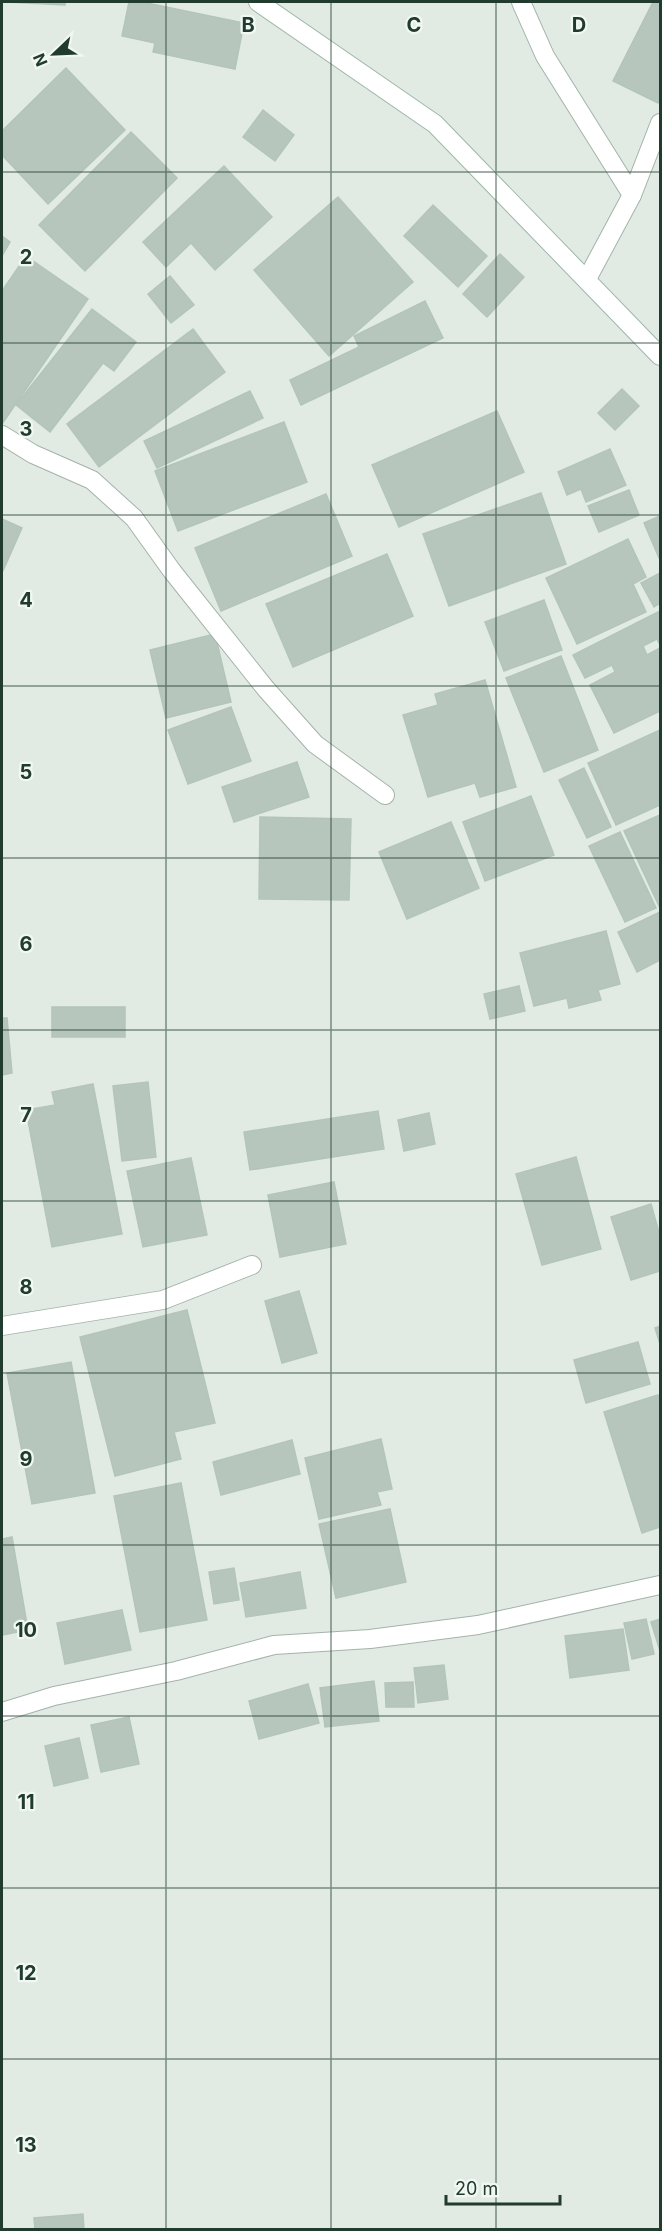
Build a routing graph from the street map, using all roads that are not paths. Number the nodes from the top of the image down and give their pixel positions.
1 (258, 2) edge
2 (521, 2) edge
3 (660, 123) edge
4 (632, 195) junction
5 (587, 279) junction
6 (660, 356) edge
7 (2, 435) edge
8 (385, 795) dead end
9 (252, 1265) dead end
10 (2, 1326) edge
11 (660, 1585) edge
12 (2, 1712) edge

1 - 5 street
2 - 4 street
3 - 4 street
4 - 5 street
5 - 6 street
7 - 8 street
9 - 10 street
11 - 12 street

